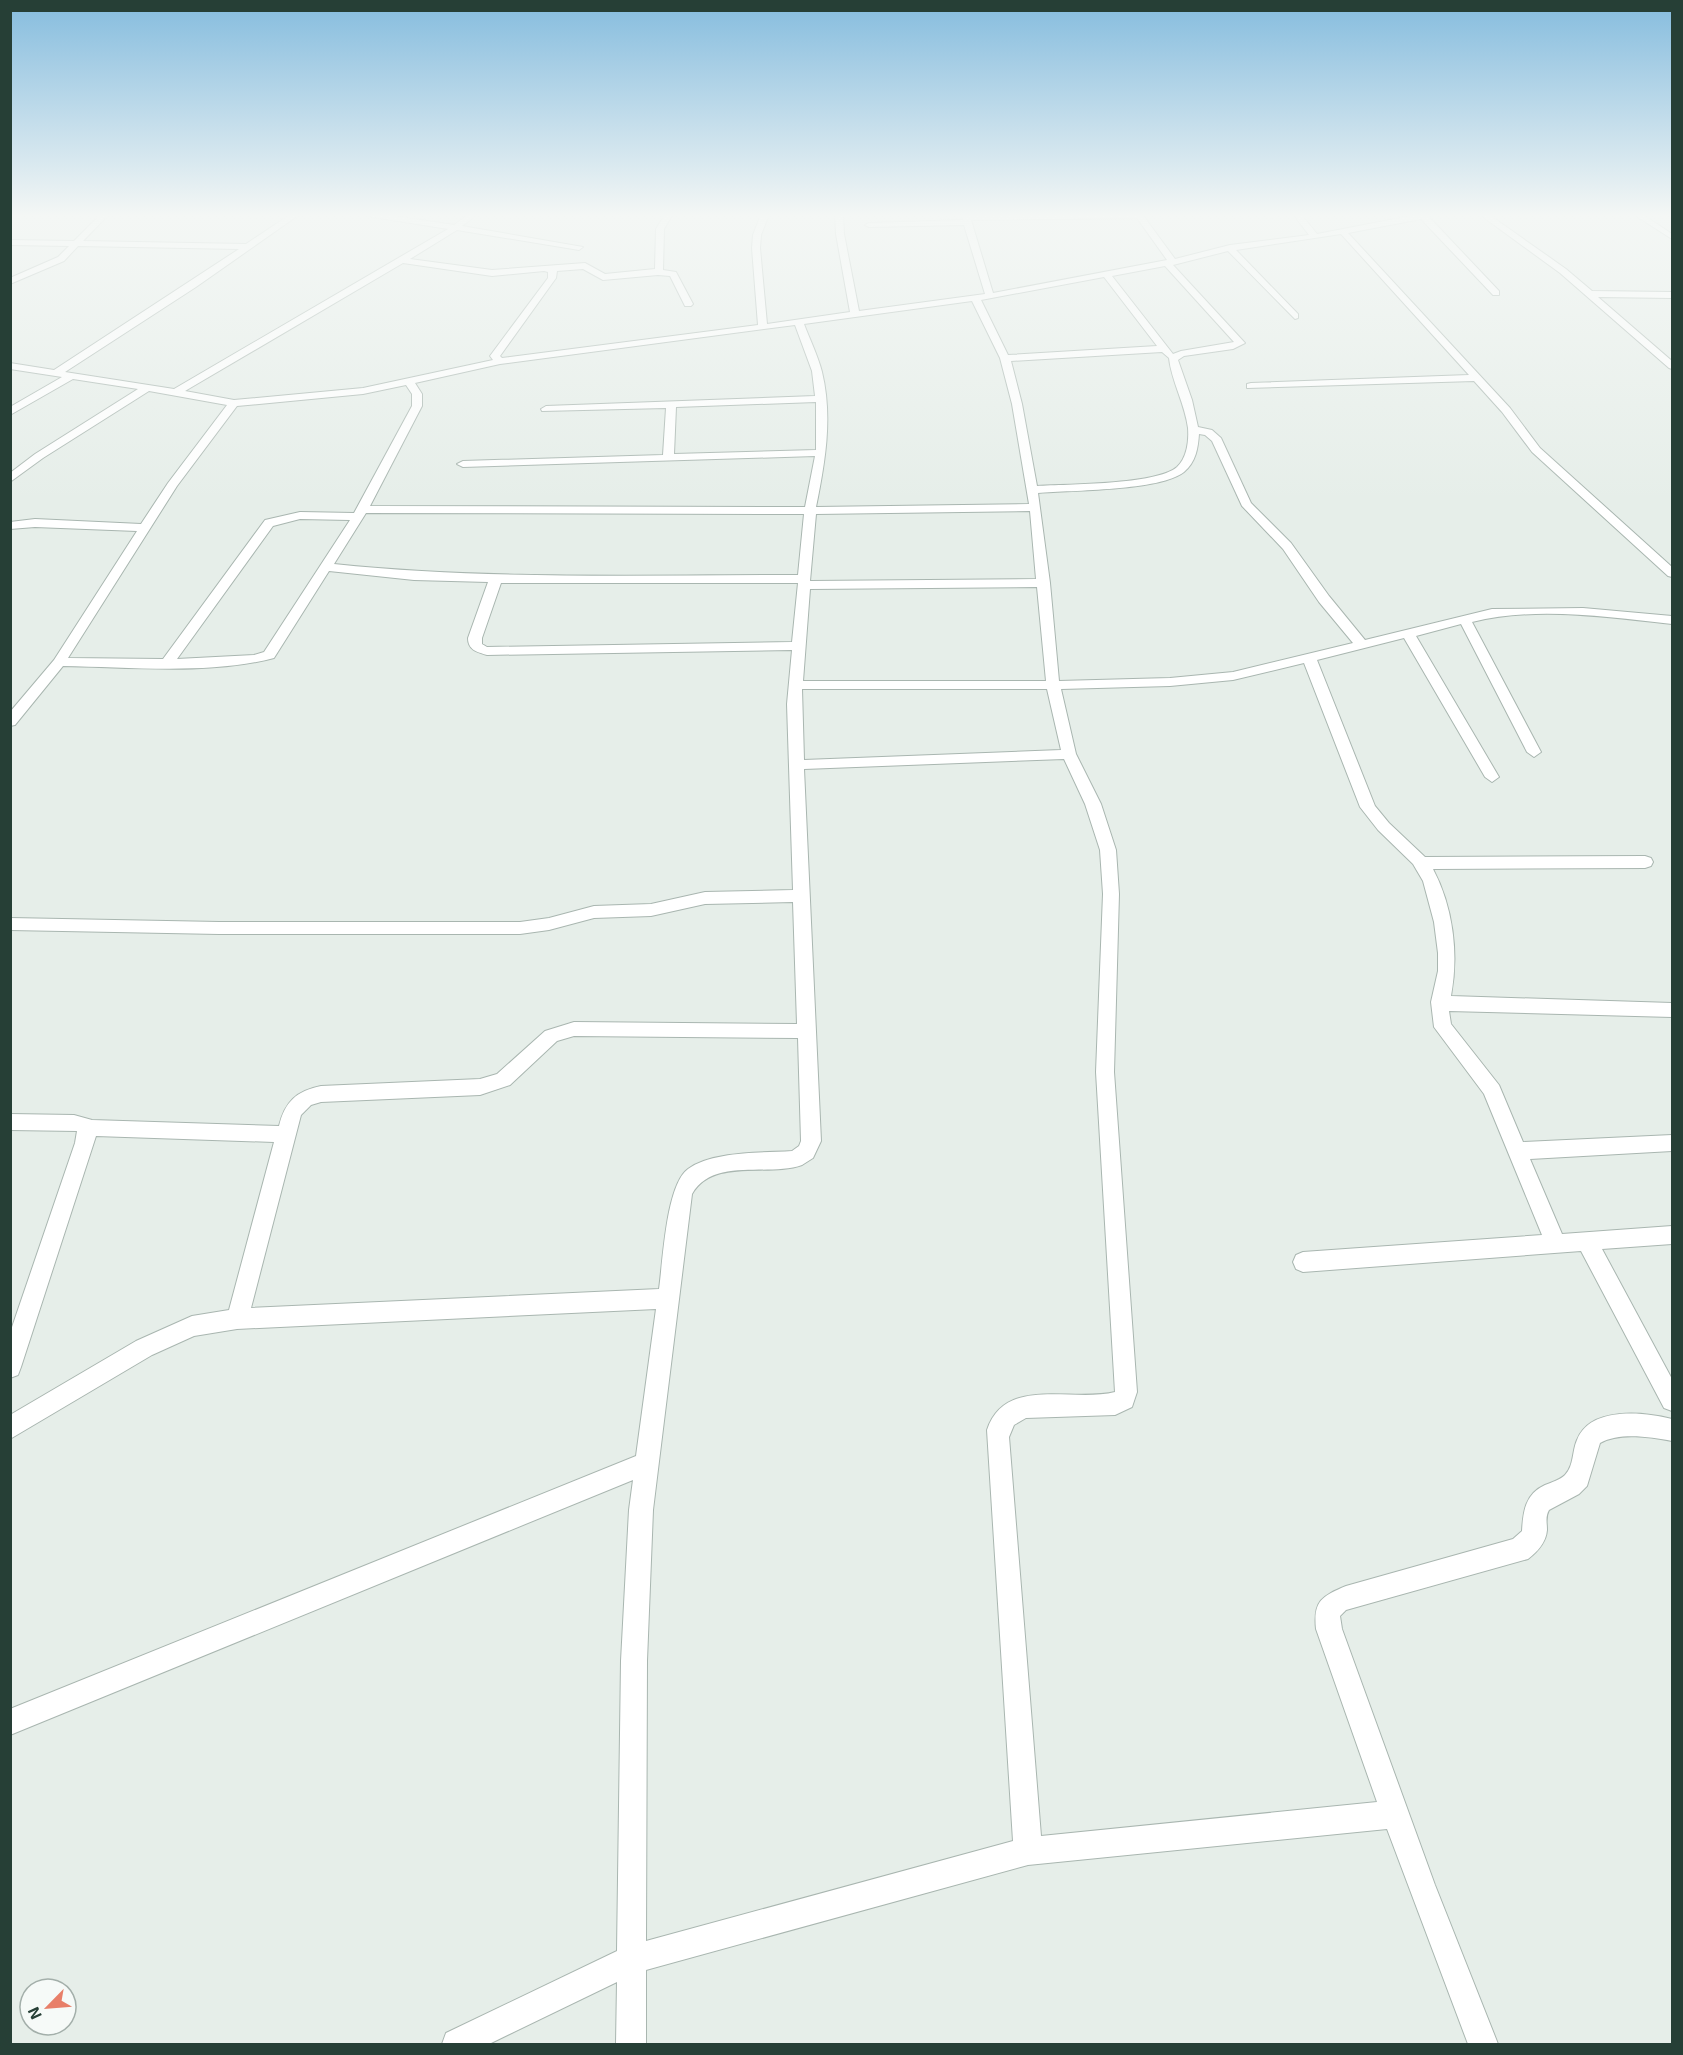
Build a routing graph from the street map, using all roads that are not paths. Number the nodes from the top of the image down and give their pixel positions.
1 (152, 310) edge
2 (317, 310) edge
3 (529, 310) edge
4 (761, 310) edge
5 (854, 310) edge
6 (880, 310) edge
7 (987, 310) edge
8 (1134, 310) edge
9 (1212, 310) edge
10 (1289, 310) edge
11 (1414, 310) edge
12 (1607, 310) edge
13 (855, 313) junction
14 (1295, 316) dead end
15 (798, 322) junction
16 (763, 327) junction
17 (1164, 349) junction
18 (1005, 358) junction
19 (500, 361) junction
20 (1173, 361) junction
21 (10, 366) edge
22 (1672, 366) edge
23 (57, 372) junction
24 (73, 375) junction
25 (1476, 378) junction
26 (410, 382) junction
27 (1251, 386) dead end
28 (148, 387) junction
29 (176, 392) junction
30 (821, 399) junction
31 (234, 403) junction
32 (671, 404) junction
33 (546, 409) dead end
34 (10, 412) edge
35 (1193, 429) junction
36 (821, 453) junction
37 (668, 458) junction
38 (463, 464) dead end
39 (10, 479) edge
40 (1034, 498) junction
41 (810, 511) junction
42 (361, 513) junction
43 (13, 527) edge
44 (145, 528) junction
45 (324, 567) junction
46 (1672, 573) edge
47 (496, 579) junction
48 (805, 582) junction
49 (1044, 583) junction
50 (1464, 618) junction
51 (1672, 620) edge
52 (1407, 632) junction
53 (1361, 644) junction
54 (799, 646) junction
55 (1309, 657) junction
56 (59, 662) junction
57 (167, 663) junction
58 (796, 685) junction
59 (1053, 685) junction
60 (10, 722) edge
61 (1534, 752) dead end
62 (1069, 754) junction
63 (796, 765) junction
64 (1492, 777) dead end
65 (1646, 862) dead end
66 (1421, 863) junction
67 (802, 896) junction
68 (10, 924) edge
69 (1440, 1002) junction
70 (1672, 1010) edge
71 (807, 1031) junction
72 (10, 1122) edge
73 (87, 1128) junction
74 (287, 1134) junction
75 (1672, 1143) edge
76 (1517, 1151) junction
77 (1672, 1235) edge
78 (1586, 1241) junction
79 (1556, 1244) junction
80 (1303, 1262) dead end
81 (669, 1298) junction
82 (237, 1319) junction
83 (10, 1367) edge
84 (1672, 1400) edge
85 (10, 1428) edge
86 (1672, 1430) edge
87 (647, 1463) junction
88 (10, 1722) edge
89 (1396, 1814) junction
90 (1028, 1851) junction
91 (631, 1960) junction
92 (457, 2044) edge
93 (631, 2044) edge
94 (1483, 2044) edge

1 - 23 street
2 - 29 street
3 - 19 street
4 - 16 street
5 - 13 street
6 - 13 street
7 - 18 street
8 - 17 street
9 - 20 street
10 - 14 street
11 - 25 street
12 - 22 street
13 - 15 street
15 - 16 street
15 - 30 street
16 - 19 street
17 - 18 street
17 - 20 street
18 - 40 street
19 - 26 street
20 - 35 street
21 - 23 street
23 - 24 street
24 - 28 street
24 - 34 street
25 - 27 street
25 - 46 street
26 - 31 street
26 - 42 street
28 - 29 street
28 - 39 street
29 - 31 street
30 - 32 street
30 - 36 street
31 - 44 street
32 - 33 street
32 - 37 street
35 - 40 street
35 - 53 street
36 - 37 street
36 - 41 street
37 - 38 street
40 - 41 street
40 - 49 street
41 - 42 street
41 - 48 street
42 - 45 street
42 - 57 street
43 - 44 street
44 - 56 street
45 - 47 street
45 - 57 street
47 - 48 street
47 - 54 street
48 - 49 street
48 - 54 street
49 - 59 street
50 - 51 street
50 - 52 street
50 - 61 street
52 - 53 street
52 - 64 street
53 - 55 street
54 - 58 street
55 - 59 street
55 - 66 street
56 - 57 street
56 - 60 street
58 - 59 street
58 - 63 street
59 - 62 street
62 - 63 street
62 - 90 street
63 - 67 street
65 - 66 street
66 - 69 street
67 - 68 street
67 - 71 street
69 - 70 street
69 - 76 street
71 - 74 street
71 - 81 street
72 - 73 street
73 - 74 street
73 - 83 street
74 - 82 street
75 - 76 street
76 - 79 street
77 - 78 street
78 - 79 street
78 - 84 street
79 - 80 street
81 - 82 street
81 - 87 street
82 - 85 street
86 - 89 street
87 - 88 street
87 - 91 street
89 - 90 street
89 - 94 street
90 - 91 street
91 - 92 street
91 - 93 street

